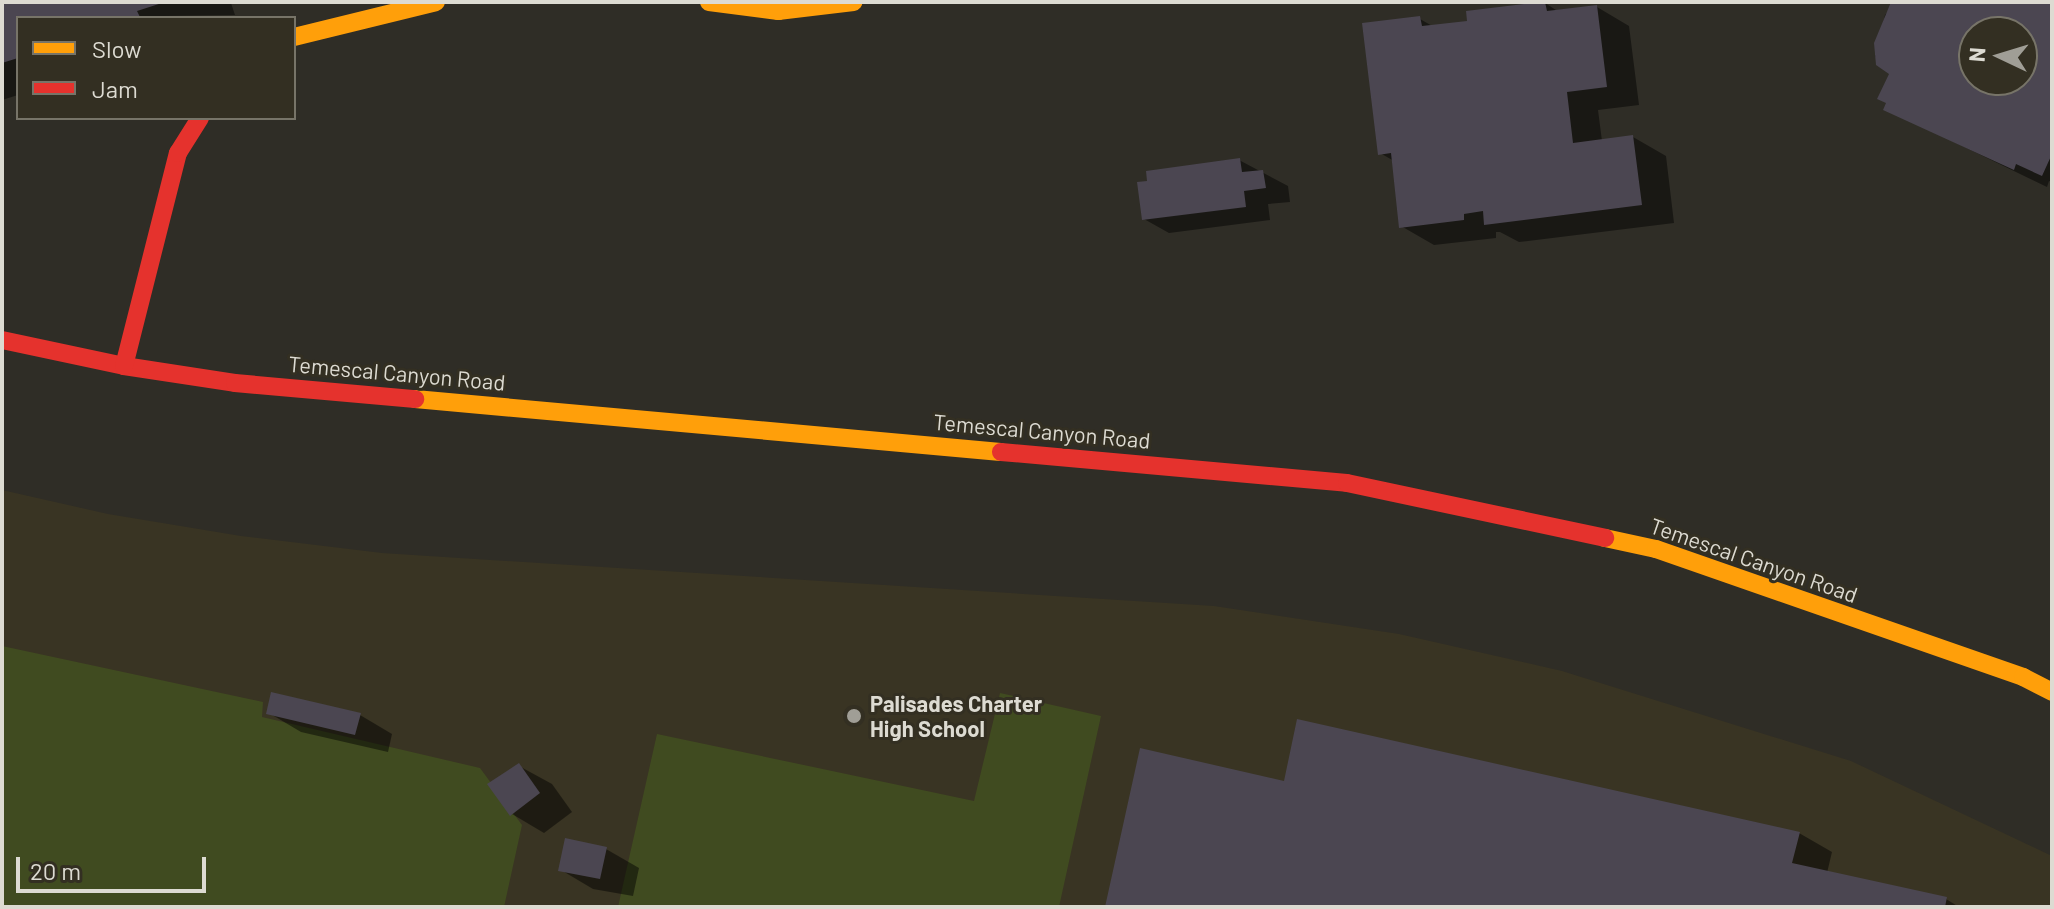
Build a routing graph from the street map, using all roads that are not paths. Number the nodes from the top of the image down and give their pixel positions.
1 (436, 2) edge
2 (709, 2) edge
3 (853, 2) edge
4 (296, 37) edge
5 (199, 120) edge
6 (2, 340) edge
7 (124, 366) junction
8 (2052, 692) edge

1 - 4 main road
2 - 3 main road
5 - 7 main road
6 - 7 main road, Temescal Canyon Road
7 - 8 main road, Temescal Canyon Road

